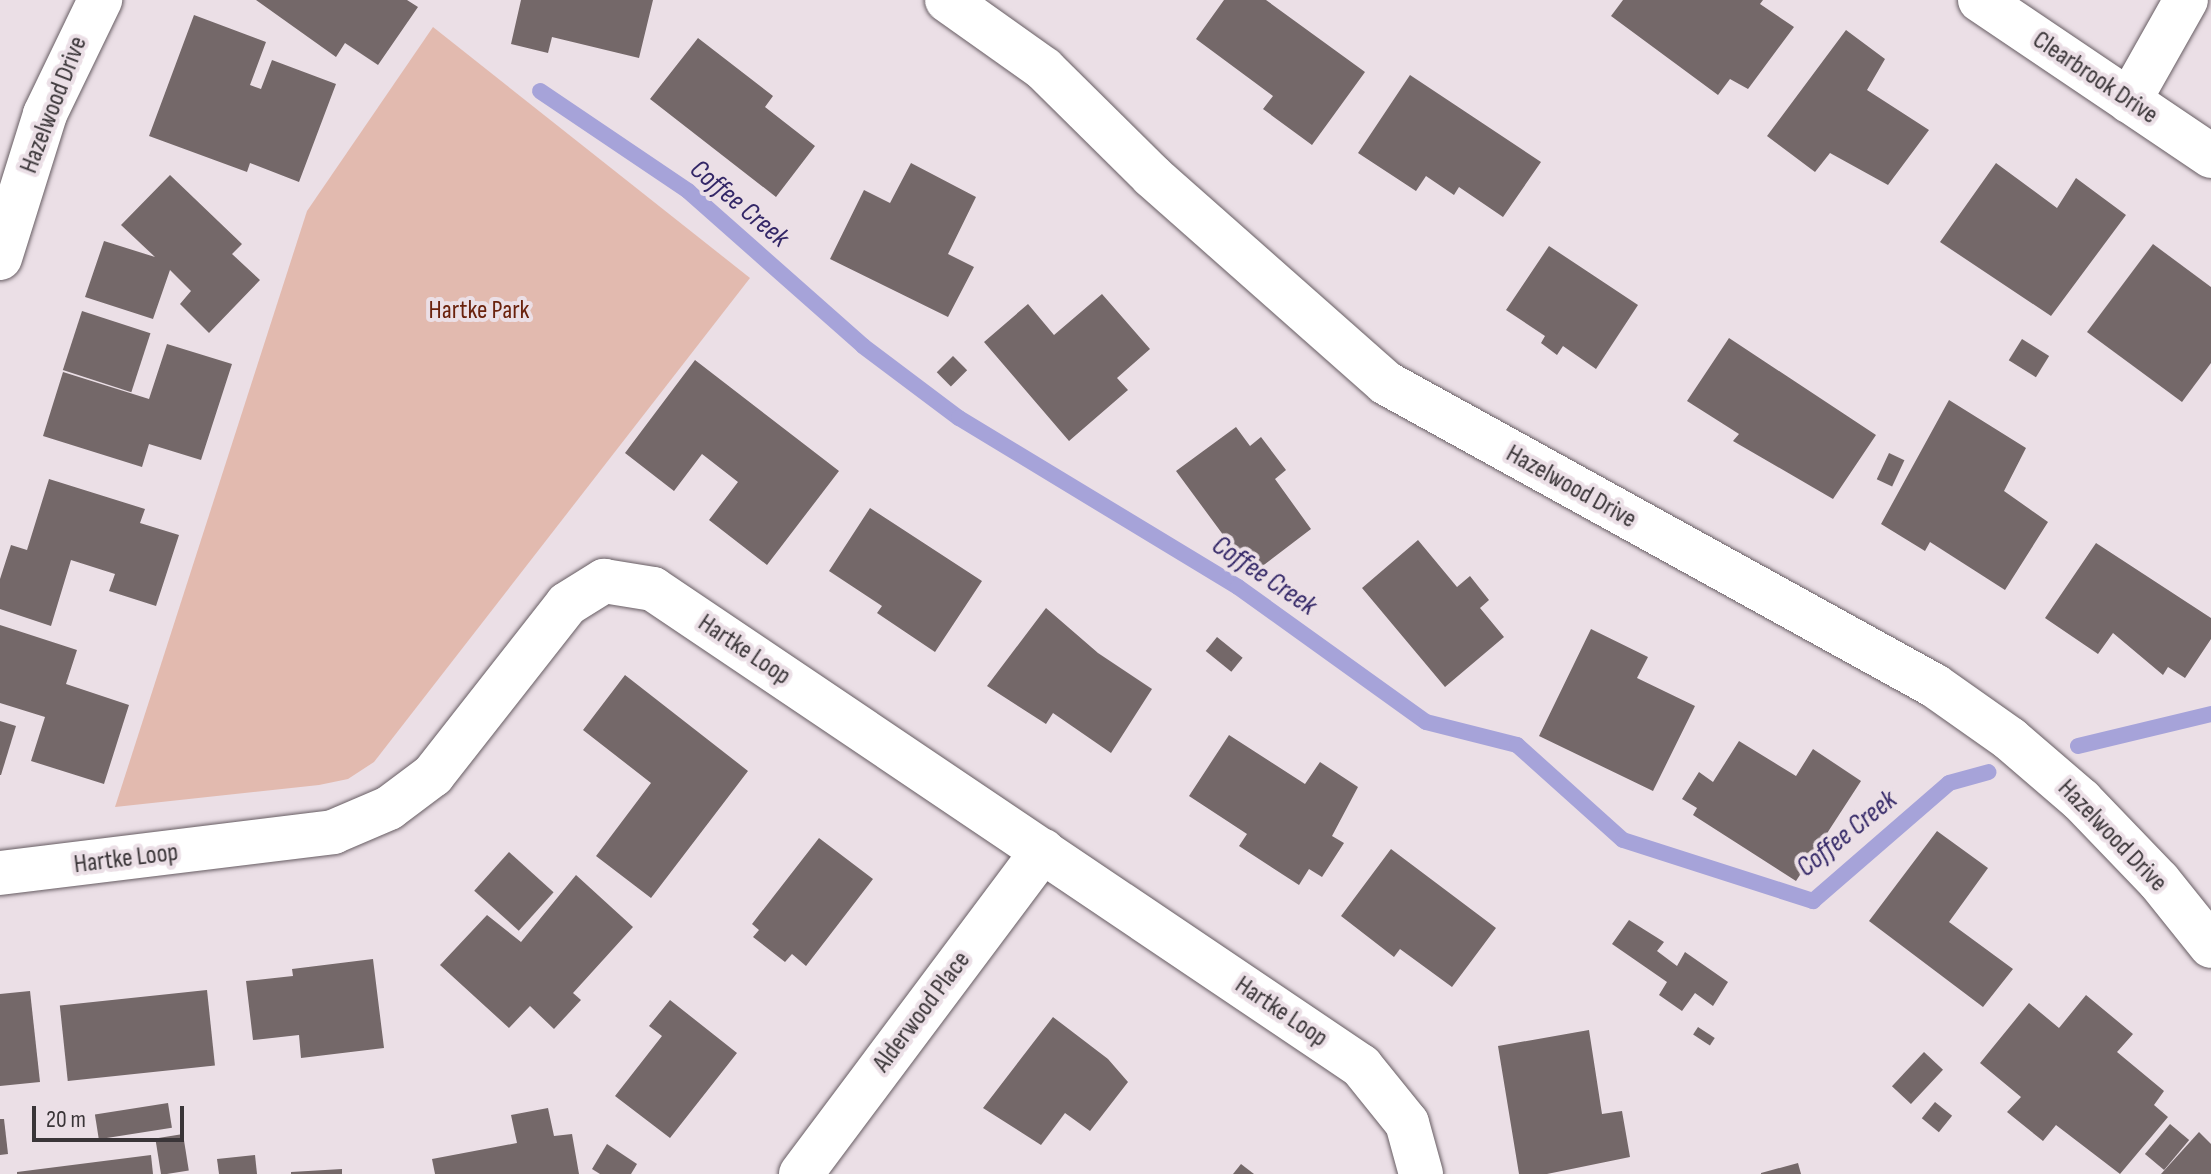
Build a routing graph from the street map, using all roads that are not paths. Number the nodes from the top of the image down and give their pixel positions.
1 (100, 0) edge
2 (947, 0) edge
3 (1980, 0) edge
4 (2186, 0) edge
5 (2129, 101) junction
6 (2211, 156) edge
7 (0, 258) edge
8 (1043, 850) junction
9 (0, 873) edge
10 (2211, 946) edge
11 (801, 1174) edge
12 (1421, 1174) edge

1 - 7 street, Hazelwood Drive
2 - 10 street, Hazelwood Drive
3 - 5 street, Clearbrook Drive
4 - 5 street
5 - 6 street, Clearbrook Drive
8 - 9 street, Hartke Loop
8 - 11 street, Alderwood Place
8 - 12 street, Hartke Loop

